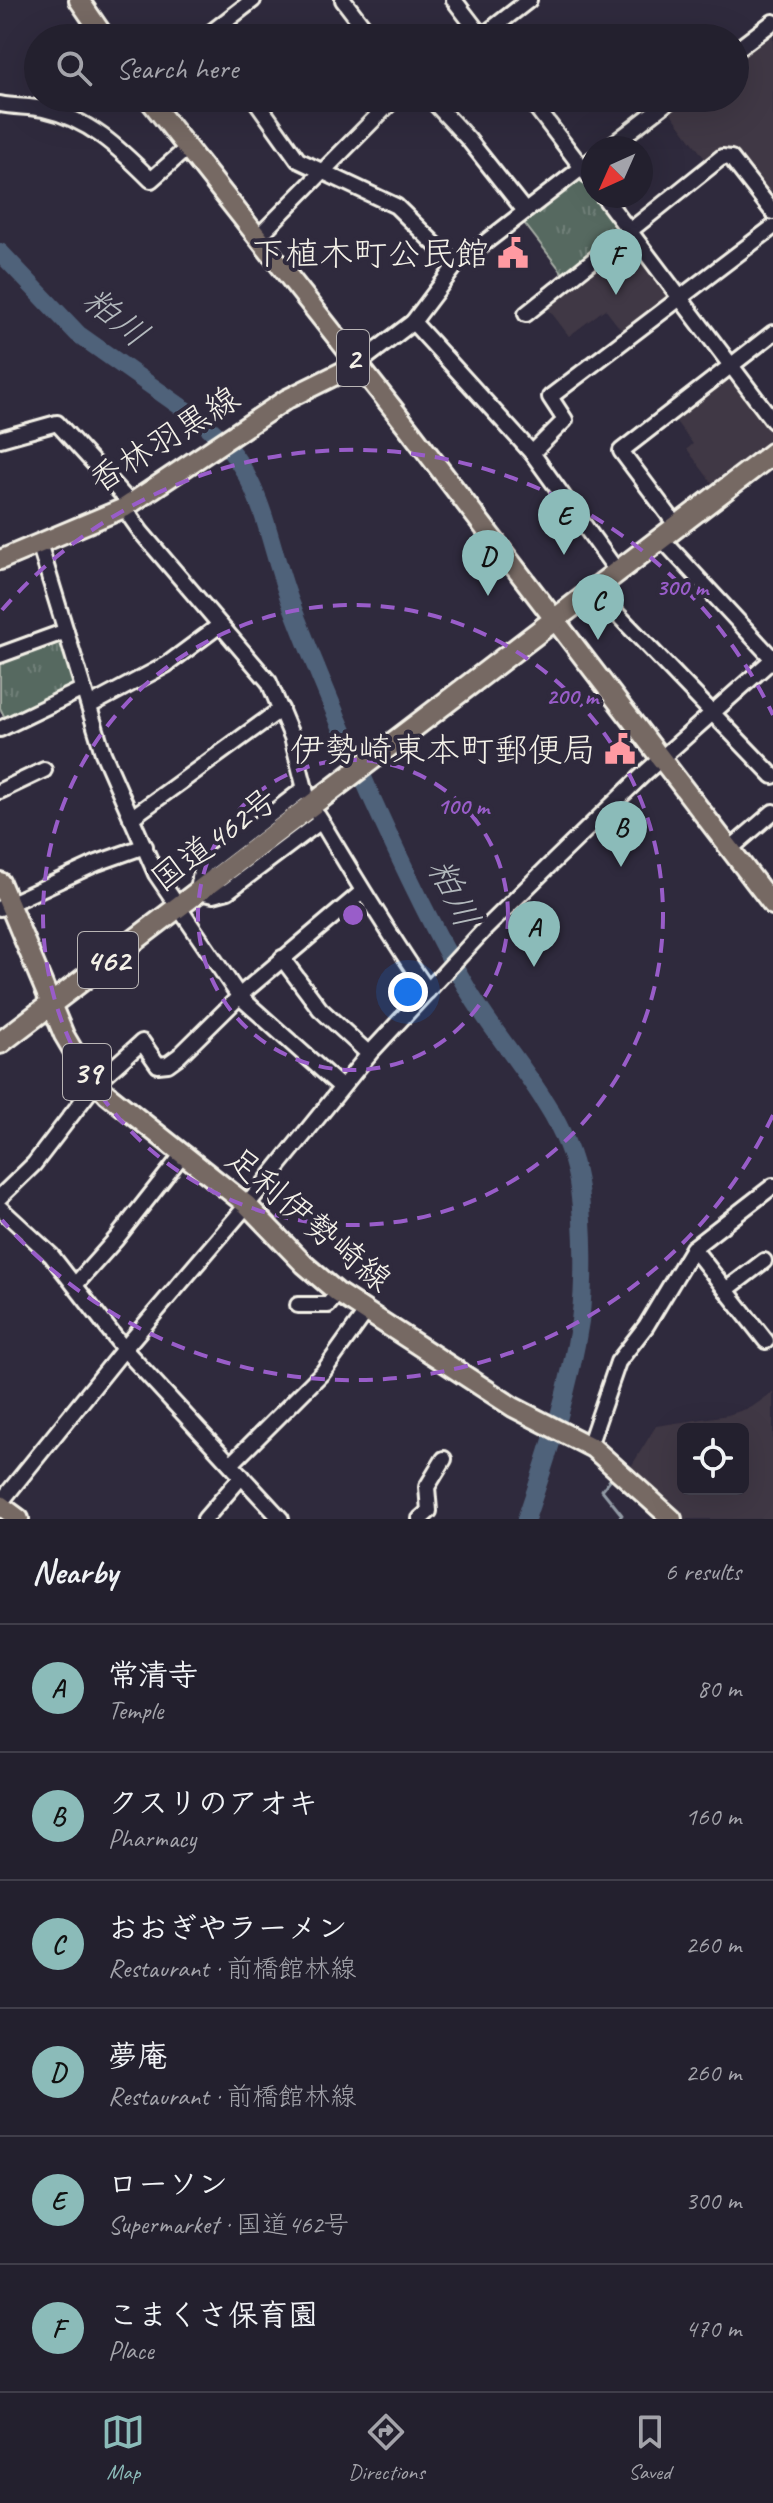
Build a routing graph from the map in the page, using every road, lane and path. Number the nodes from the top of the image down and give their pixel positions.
1 (79, 0) edge
2 (253, 0) edge
3 (343, 0) edge
4 (454, 0) edge
5 (529, 0) edge
6 (773, 22) edge
7 (95, 24) edge
8 (224, 24) edge
9 (361, 24) edge
10 (472, 24) edge
11 (499, 24) edge
12 (749, 40) edge
13 (0, 104) edge
14 (24, 107) edge
15 (51, 112) edge
16 (158, 112) edge
17 (264, 112) edge
18 (381, 112) edge
19 (443, 112) edge
20 (541, 112) edge
21 (655, 112) edge
22 (624, 136) edge
23 (186, 149) junction
24 (581, 157) edge
25 (581, 169) edge
26 (321, 171) junction
27 (612, 208) edge
28 (525, 211) junction
29 (773, 212) edge
30 (773, 227) edge
31 (630, 231) junction
32 (257, 238) junction
33 (456, 265) junction
34 (681, 297) junction
35 (526, 314) dead end
36 (413, 322) junction
37 (773, 333) edge
38 (358, 364) junction
39 (731, 365) junction
40 (773, 421) edge
41 (0, 439) edge
42 (532, 453) junction
43 (773, 453) edge
44 (128, 506) junction
45 (669, 532) junction
46 (39, 543) junction
47 (0, 560) edge
48 (617, 571) junction
49 (593, 589) junction
50 (554, 619) junction
51 (220, 625) junction
52 (66, 631) junction
53 (0, 655) edge
54 (773, 659) edge
55 (83, 689) junction
56 (89, 706) junction
57 (281, 709) junction
58 (713, 714) junction
59 (0, 729) edge
60 (661, 760) junction
61 (44, 770) dead end
62 (773, 776) edge
63 (0, 791) edge
64 (773, 812) edge
65 (131, 818) junction
66 (145, 846) junction
67 (730, 849) junction
68 (0, 882) edge
69 (198, 892) junction
70 (362, 892) junction
71 (4, 905) edge
72 (179, 905) junction
73 (773, 905) edge
74 (282, 958) junction
75 (430, 989) junction
76 (239, 996) junction
77 (51, 1004) junction
78 (0, 1043) edge
79 (369, 1054) junction
80 (96, 1083) junction
81 (341, 1087) junction
82 (182, 1155) junction
83 (773, 1186) edge
84 (0, 1197) edge
85 (247, 1205) junction
86 (0, 1208) edge
87 (693, 1248) junction
88 (764, 1261) dead end
89 (75, 1285) junction
90 (726, 1290) junction
91 (338, 1293) junction
92 (298, 1305) dead end
93 (366, 1312) junction
94 (766, 1341) dead end
95 (124, 1349) junction
96 (588, 1445) junction
97 (444, 1459) dead end
98 (231, 1464) junction
99 (242, 1476) junction
100 (0, 1504) edge
101 (19, 1519) edge
102 (205, 1519) edge
103 (281, 1519) edge
104 (420, 1519) edge
105 (672, 1519) edge

1 - 7 main road
2 - 8 street
3 - 9 street
4 - 10 street
5 - 11 street
6 - 12 street
13 - 14 street
15 - 23 street
16 - 23 main road, 2
17 - 26 street
18 - 26 street
19 - 28 street
20 - 24 street
21 - 22 street
23 - 32 main road, 2
25 - 28 street
26 - 32 street
26 - 33 street
27 - 31 street
28 - 33 street
29 - 31 street
30 - 34 street
31 - 34 street
31 - 35 street
32 - 38 main road, 2
33 - 36 street
34 - 39 street
34 - 42 street
36 - 38 street
36 - 42 street
37 - 39 street
38 - 44 main road, 香林羽黒線
38 - 50 main road, 2
39 - 40 street
39 - 45 street
41 - 44 street
42 - 48 street
43 - 45 highway, 国道462号 / 462
44 - 46 main road, 香林羽黒線
44 - 51 street
45 - 48 highway, 国道462号 / 462
45 - 54 street
46 - 47 main road, 香林羽黒線
46 - 52 street
48 - 49 highway, 国道462号 / 462
49 - 50 highway, 国道462号 / 462
49 - 58 street
50 - 60 main road, 2
50 - 69 highway, 国道462号 / 462
51 - 56 street
51 - 57 street
52 - 53 street
52 - 55 street
54 - 58 street
55 - 56 street
55 - 59 street
56 - 65 street
57 - 65 street
57 - 69 street
58 - 60 street
58 - 62 street
60 - 67 main road, 2
60 - 75 street
61 - 63 street
64 - 67 street
65 - 66 street
66 - 71 street
66 - 72 street
67 - 73 main road, 2
68 - 71 main road, 足利伊勢崎線 / 39
69 - 70 street
69 - 72 highway, 国道462号 / 462
70 - 74 street
70 - 75 street
71 - 77 main road, 足利伊勢崎線 / 39
72 - 76 street
72 - 77 highway, 国道462号 / 462
74 - 76 street
74 - 79 street
75 - 79 street
76 - 80 street
76 - 81 street
77 - 78 highway, 国道462号 / 462
77 - 80 main road, 足利伊勢崎線 / 39
79 - 81 street
80 - 82 main road, 足利伊勢崎線 / 39
80 - 84 street
81 - 85 street
82 - 85 main road, 足利伊勢崎線 / 39
82 - 89 street
83 - 87 street
85 - 91 main road, 足利伊勢崎線 / 39
85 - 95 street
86 - 89 street
87 - 90 street
87 - 96 street
88 - 90 street
89 - 95 street
90 - 94 street
91 - 92 street
91 - 93 main road, 足利伊勢崎線 / 39
93 - 96 main road, 足利伊勢崎線 / 39
93 - 98 street
95 - 98 street
95 - 100 street
96 - 105 main road, 足利伊勢崎線 / 39
97 - 104 street
98 - 99 street
99 - 102 street
99 - 103 street
100 - 101 main road

